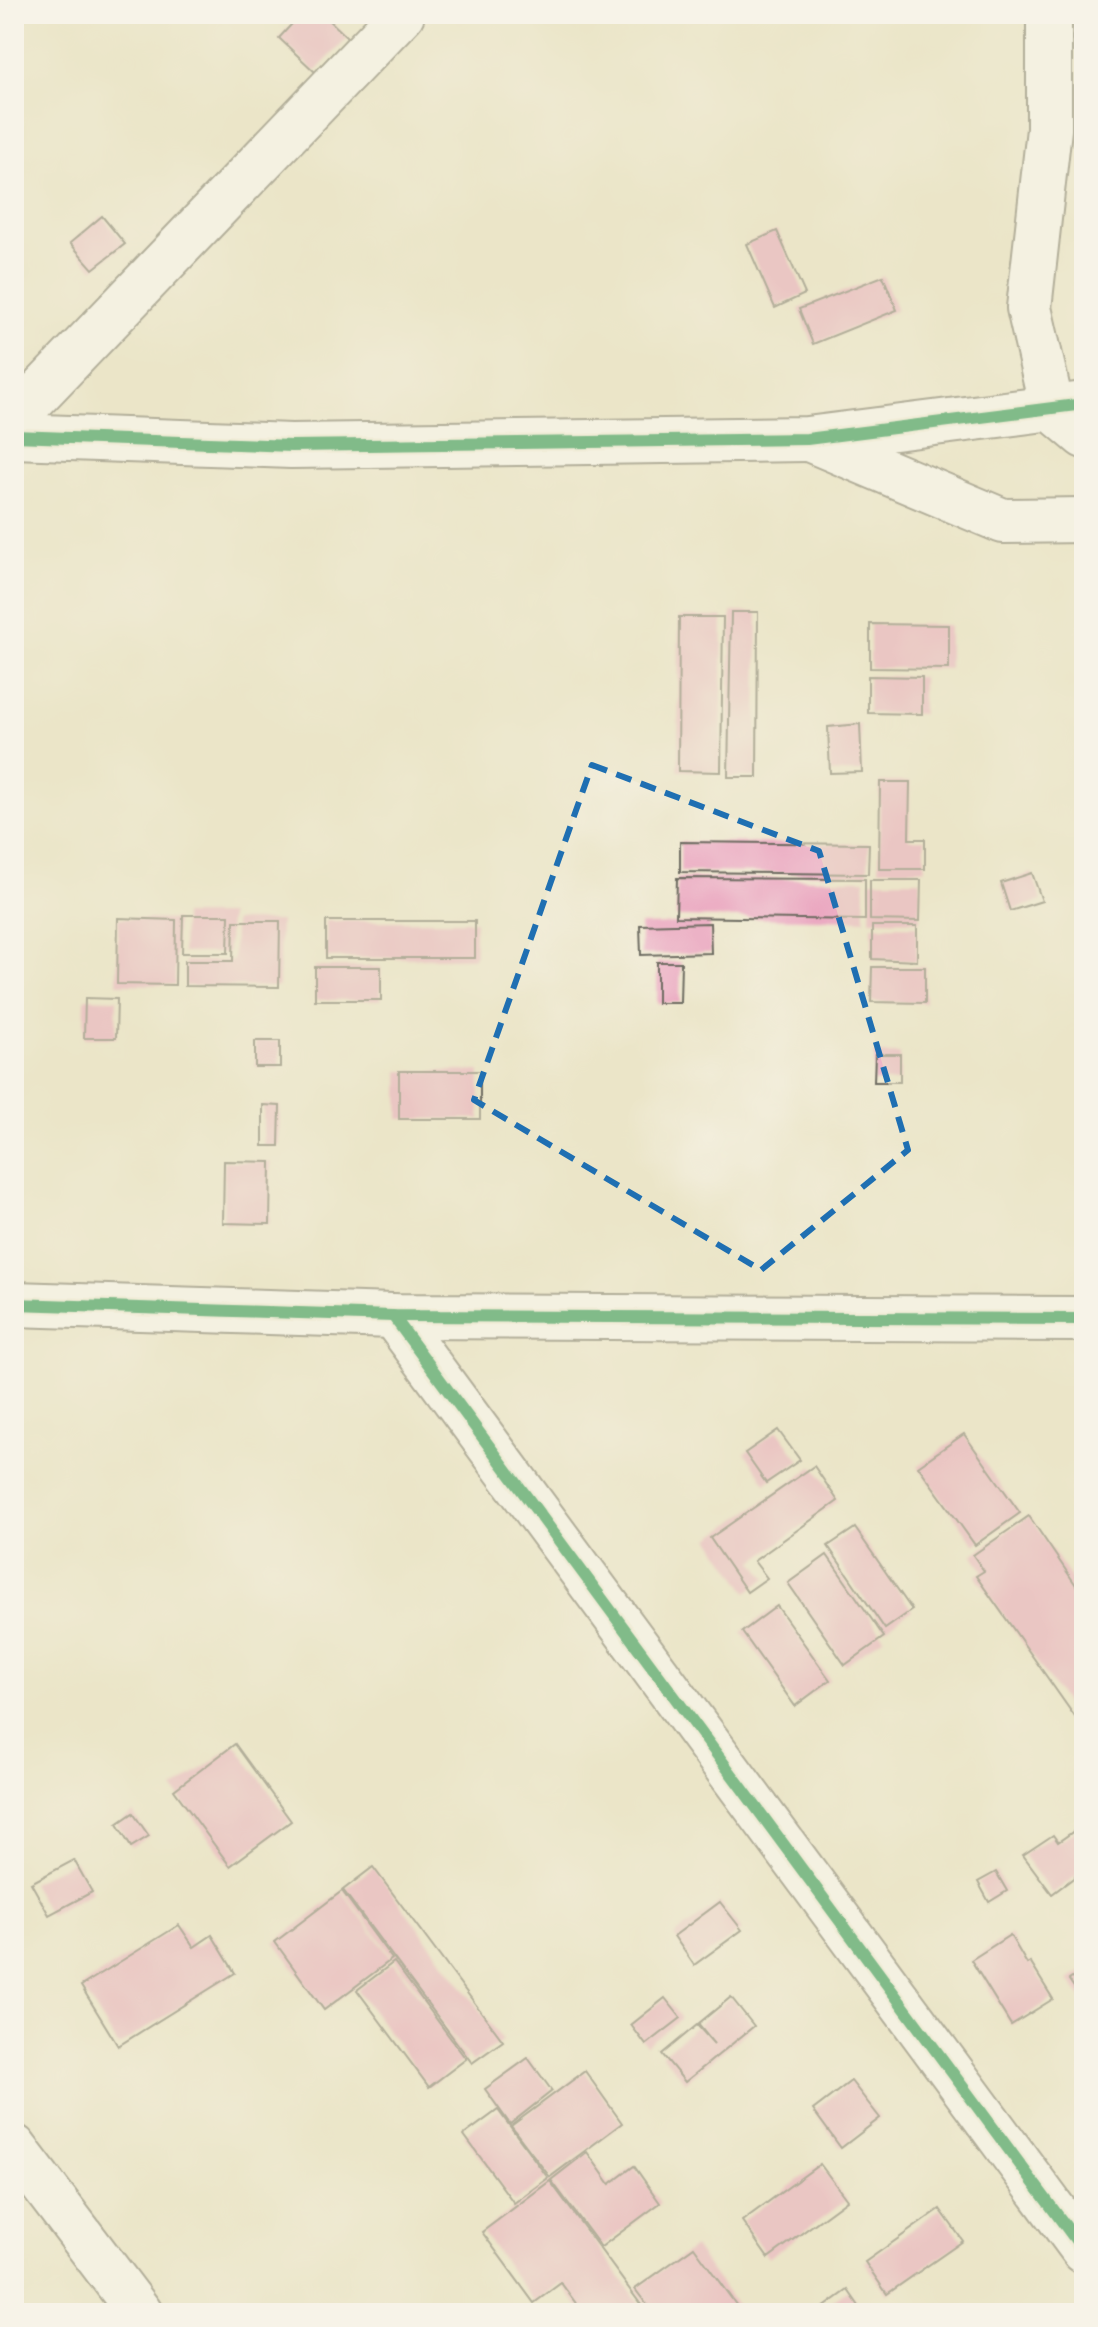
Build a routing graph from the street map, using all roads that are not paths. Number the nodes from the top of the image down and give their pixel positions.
1 (402, 14) edge
2 (1049, 14) edge
3 (1068, 406) edge
4 (14, 419) edge
5 (14, 436) edge
6 (1084, 436) edge
7 (807, 439) junction
8 (1084, 520) edge
9 (14, 1304) edge
10 (393, 1316) junction
11 (1084, 1319) edge
12 (14, 2147) edge
13 (1078, 2232) edge
14 (140, 2313) edge

1 - 4 street
2 - 3 street
3 - 6 street
3 - 7 street
5 - 7 street
7 - 8 street
9 - 10 street
10 - 11 street
10 - 13 street
12 - 14 street

